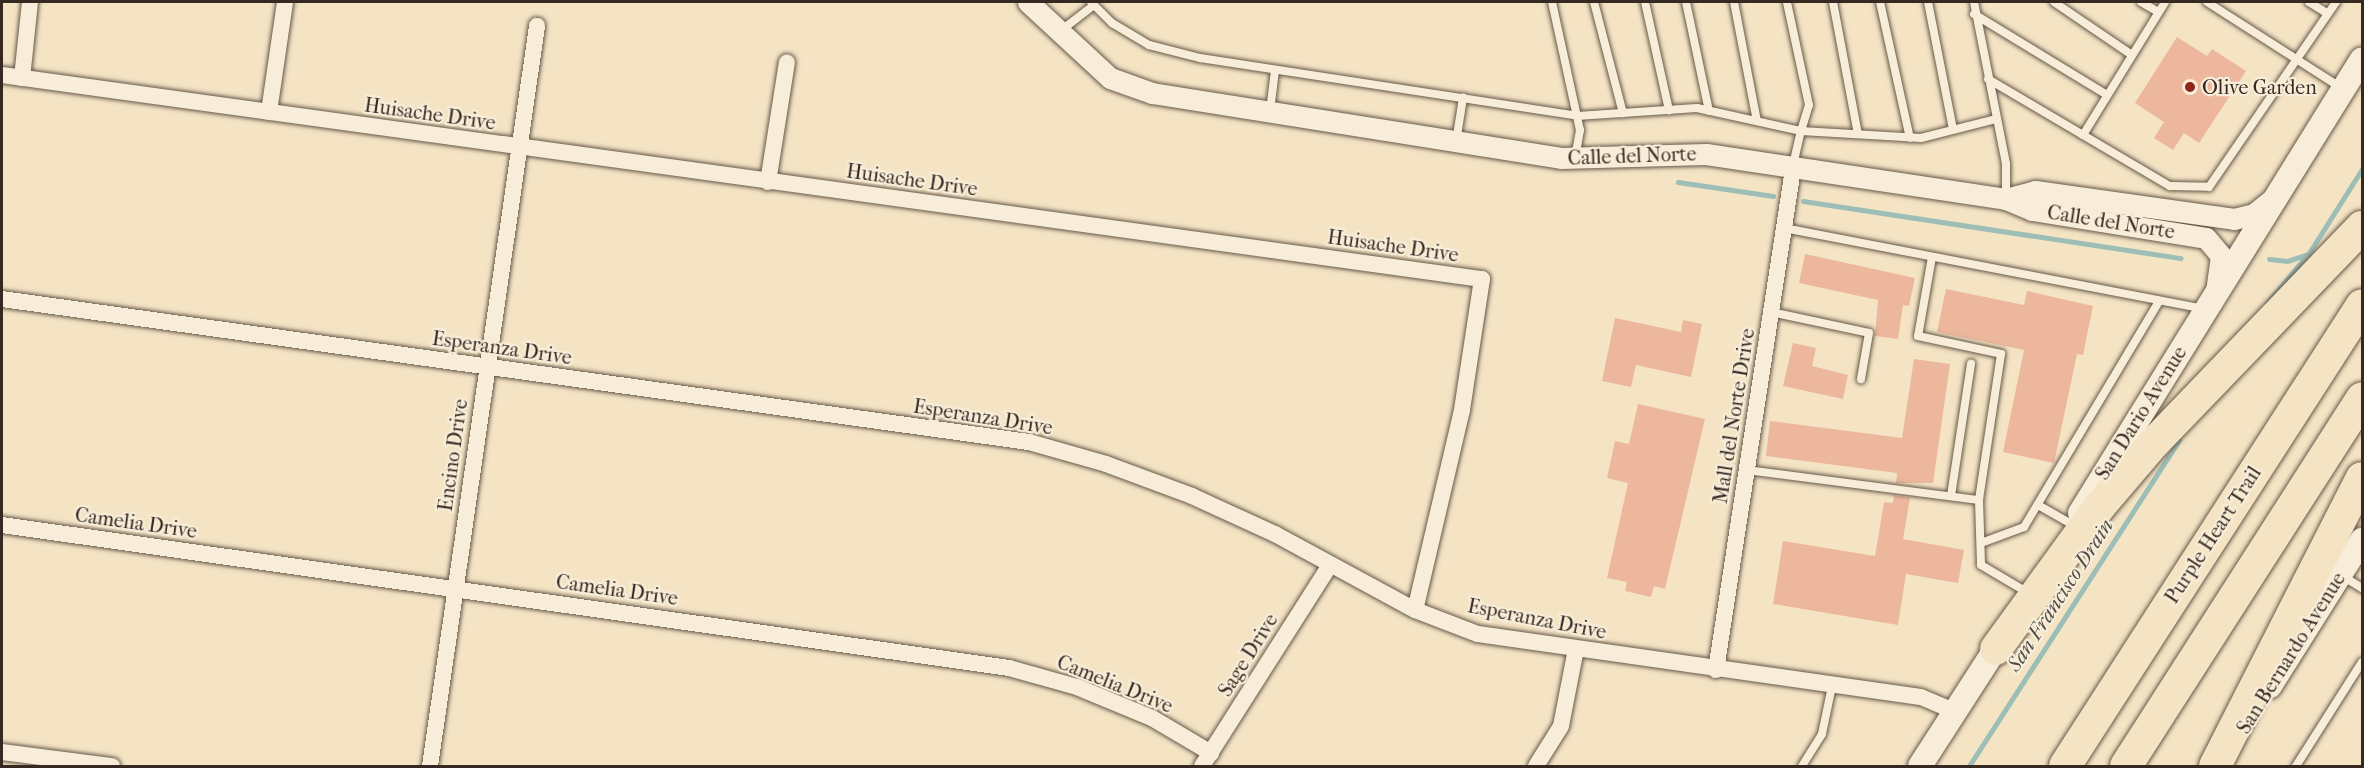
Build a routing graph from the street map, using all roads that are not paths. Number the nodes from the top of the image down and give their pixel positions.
1 (30, 2) edge
2 (285, 2) edge
3 (1028, 2) edge
4 (1552, 2) edge
5 (1594, 2) edge
6 (1645, 2) edge
7 (1686, 2) edge
8 (1734, 2) edge
9 (1787, 2) edge
10 (1833, 2) edge
11 (1880, 2) edge
12 (1928, 2) edge
13 (1974, 2) edge
14 (2054, 2) edge
15 (2141, 2) edge
16 (2165, 2) edge
17 (2207, 2) edge
18 (2309, 2) edge
19 (2336, 2) edge
20 (1093, 3) edge
21 (2158, 12) junction
22 (1974, 14) junction
23 (2328, 14) junction
24 (537, 26) dead end
25 (1059, 32) junction
26 (2132, 55) junction
27 (2362, 59) edge
28 (2300, 61) junction
29 (787, 62) dead end
30 (1275, 70) junction
31 (2, 75) edge
32 (22, 78) junction
33 (1988, 79) junction
34 (2343, 89) junction
35 (2107, 95) junction
36 (1462, 98) junction
37 (1669, 110) junction
38 (1709, 111) junction
39 (269, 112) junction
40 (1269, 112) junction
41 (1623, 113) junction
42 (1577, 116) junction
43 (1996, 119) junction
44 (1757, 122) junction
45 (1953, 130) junction
46 (1801, 131) junction
47 (1858, 134) junction
48 (2083, 135) junction
49 (1910, 138) junction
50 (1456, 141) junction
51 (518, 148) junction
52 (1575, 159) junction
53 (1793, 169) junction
54 (768, 182) junction
55 (2275, 196) junction
56 (2006, 199) junction
57 (2362, 227) edge
58 (1784, 228) junction
59 (1932, 257) junction
60 (2, 299) edge
61 (2211, 300) junction
62 (2159, 301) junction
63 (2362, 304) edge
64 (1771, 312) junction
65 (1971, 363) dead end
66 (487, 368) junction
67 (1861, 379) dead end
68 (2362, 398) edge
69 (1747, 470) junction
70 (2362, 478) edge
71 (1951, 496) junction
72 (1978, 500) junction
73 (2038, 505) junction
74 (2, 525) edge
75 (2073, 525) junction
76 (2362, 540) edge
77 (1981, 543) junction
78 (1330, 565) junction
79 (2341, 575) junction
80 (456, 588) junction
81 (2362, 588) edge
82 (2030, 594) junction
83 (1415, 610) junction
84 (1576, 649) junction
85 (1996, 649) junction
86 (2362, 662) edge
87 (1716, 670) junction
88 (1832, 686) junction
89 (1956, 712) junction
90 (2, 752) edge
91 (1207, 760) edge
92 (112, 766) edge
93 (430, 766) edge
94 (1536, 766) edge
95 (1802, 766) edge
96 (1920, 766) edge
97 (2065, 766) edge
98 (2126, 766) edge
99 (2217, 766) edge
100 (2295, 766) edge

1 - 32 street
2 - 39 street
3 - 25 street, Calle del Norte
4 - 42 lane
5 - 41 lane
6 - 37 lane
7 - 38 lane
8 - 44 lane
9 - 46 lane
10 - 47 lane
11 - 49 lane
12 - 45 lane
13 - 22 lane
14 - 26 lane
15 - 21 lane
16 - 21 lane
17 - 28 lane
18 - 23 lane
19 - 23 lane
20 - 25 lane
20 - 30 lane
21 - 26 lane
22 - 33 lane
22 - 35 lane
23 - 28 lane
24 - 51 street, Encino Drive
25 - 40 street, Calle del Norte
26 - 35 lane
27 - 34 main road, San Dario Avenue
28 - 34 lane
28 - 48 lane
29 - 54 street
30 - 36 lane
30 - 40 lane
31 - 32 street, Huisache Drive
32 - 39 street, Huisache Drive
33 - 43 lane
33 - 48 lane
34 - 55 main road, San Dario Avenue
35 - 48 lane
36 - 42 lane
36 - 50 lane
37 - 38 lane
37 - 41 lane
38 - 44 lane
39 - 51 street, Huisache Drive
40 - 50 street, Calle del Norte
41 - 42 lane
42 - 52 lane
43 - 45 lane
43 - 56 lane
44 - 46 lane
45 - 49 lane
46 - 47 lane
46 - 53 lane
47 - 49 lane
50 - 52 street, Calle del Norte
51 - 54 street, Huisache Drive
51 - 66 street, Encino Drive
52 - 53 street, Calle del Norte
53 - 56 street, Calle del Norte
53 - 58 street, Mall del Norte Drive
54 - 83 street, Huisache Drive
55 - 56 street
55 - 61 main road, San Dario Avenue
56 - 61 street, Calle del Norte
57 - 85 highway
58 - 59 lane
58 - 64 street, Mall del Norte Drive
59 - 62 lane
59 - 72 lane
60 - 66 street, Esperanza Drive
61 - 62 lane
61 - 75 main road, San Dario Avenue
62 - 73 lane
63 - 97 highway, Purple Heart Trail
64 - 67 lane
64 - 69 street, Mall del Norte Drive
65 - 71 lane
66 - 78 street, Esperanza Drive
66 - 80 street, Encino Drive
68 - 98 highway
69 - 71 lane
69 - 87 street, Mall del Norte Drive
70 - 99 highway
71 - 72 lane
72 - 77 lane
73 - 75 lane
73 - 77 lane
74 - 80 street, Camelia Drive
75 - 82 main road, San Dario Avenue
76 - 79 main road, San Bernardo Avenue
77 - 82 lane
78 - 83 street, Esperanza Drive
78 - 91 street, Sage Drive
79 - 81 lane
79 - 99 main road, San Bernardo Avenue
80 - 91 street, Camelia Drive
80 - 93 street, Encino Drive
82 - 85 main road, San Dario Avenue
83 - 84 street, Esperanza Drive
84 - 87 street, Esperanza Drive
84 - 94 street
85 - 89 main road, San Dario Avenue
86 - 100 lane
87 - 88 street, Esperanza Drive
88 - 89 street, Esperanza Drive
88 - 95 lane
89 - 96 main road, San Dario Avenue
90 - 92 street

